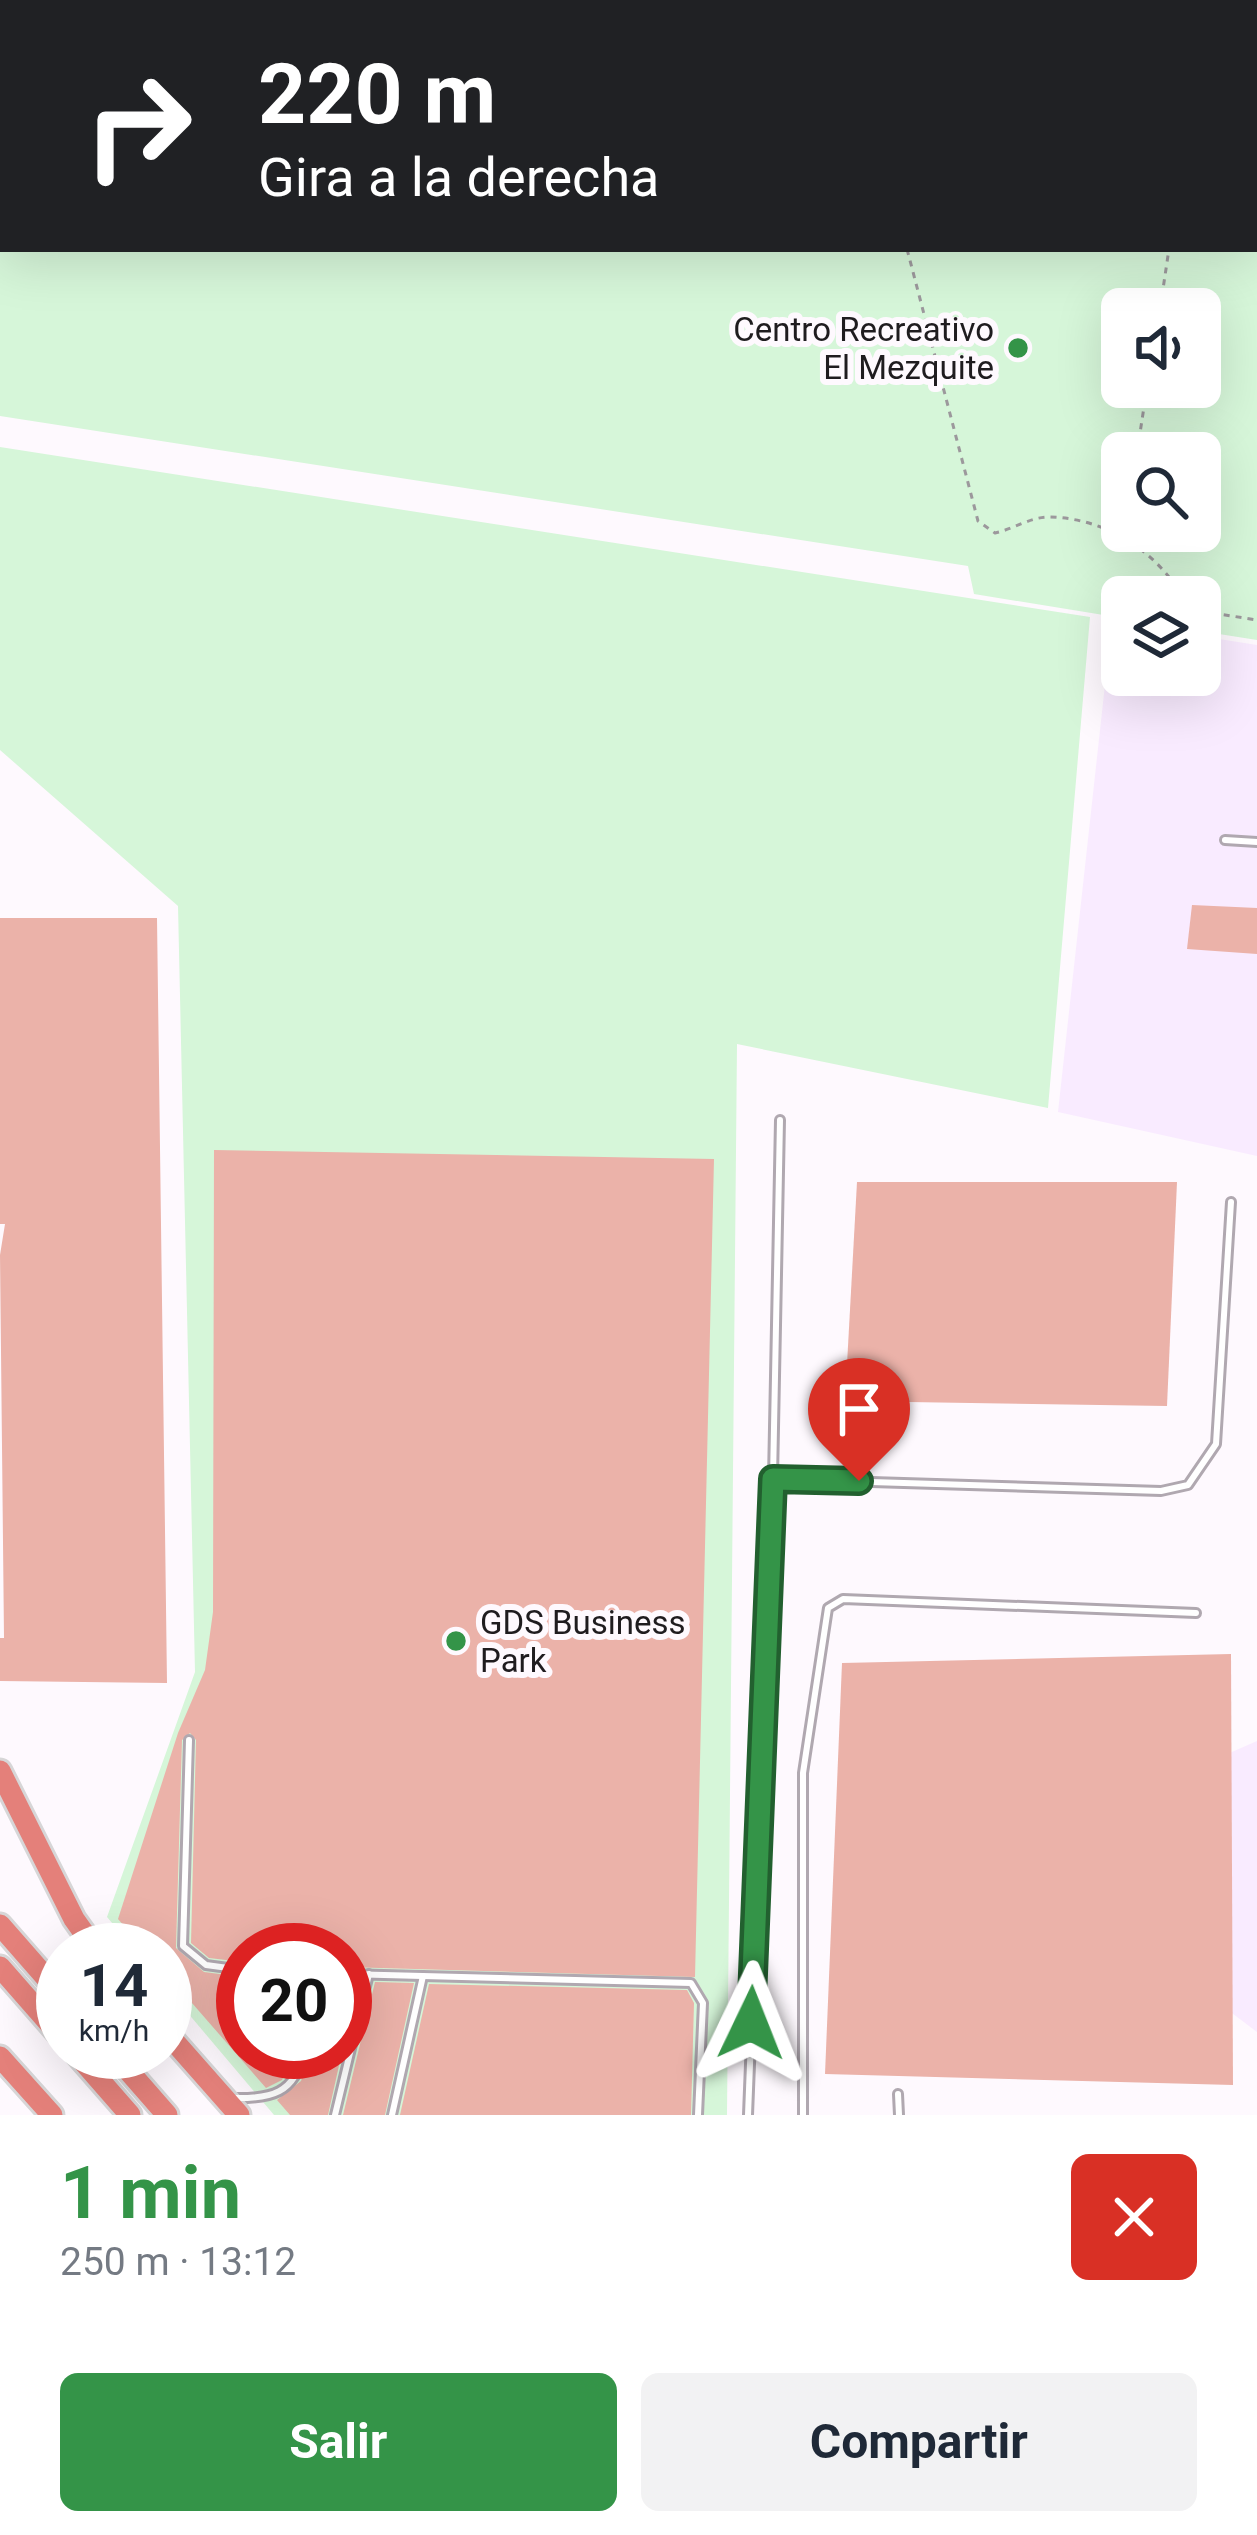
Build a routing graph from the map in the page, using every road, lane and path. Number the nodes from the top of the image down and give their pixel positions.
1 (908, 252) edge
2 (1169, 252) edge
3 (1163, 288) edge
4 (1101, 529) edge
5 (1144, 552) edge
6 (1171, 576) edge
7 (1221, 614) edge
8 (1257, 620) edge
9 (1225, 840) dead end
10 (1257, 842) edge
11 (780, 1120) dead end
12 (1231, 1202) dead end
13 (773, 1479) junction
14 (1196, 1613) dead end
15 (189, 1740) dead end
16 (0, 1771) edge
17 (77, 1923) edge
18 (0, 1925) edge
19 (36, 1966) edge
20 (216, 1966) edge
21 (0, 1967) edge
22 (372, 1974) edge
23 (423, 1976) junction
24 (36, 2008) edge
25 (0, 2056) edge
26 (192, 2062) edge
27 (99, 2079) edge
28 (136, 2079) edge
29 (293, 2079) edge
30 (344, 2079) edge
31 (898, 2095) dead end
32 (232, 2107) edge
33 (52, 2115) edge
34 (130, 2115) edge
35 (167, 2115) edge
36 (335, 2115) edge
37 (392, 2115) edge
38 (698, 2115) edge
39 (748, 2115) edge
40 (802, 2115) edge
41 (898, 2115) edge

1 - 4 path
2 - 3 path
5 - 6 path
7 - 8 path
9 - 10 lane
11 - 13 lane
12 - 13 lane
13 - 39 lane
14 - 40 lane
15 - 20 lane
16 - 17 highway
18 - 19 highway
21 - 24 highway
22 - 23 lane
23 - 37 lane
23 - 38 lane
25 - 33 highway
26 - 32 highway
27 - 34 highway
28 - 35 highway
29 - 32 lane
30 - 36 lane
31 - 41 lane

